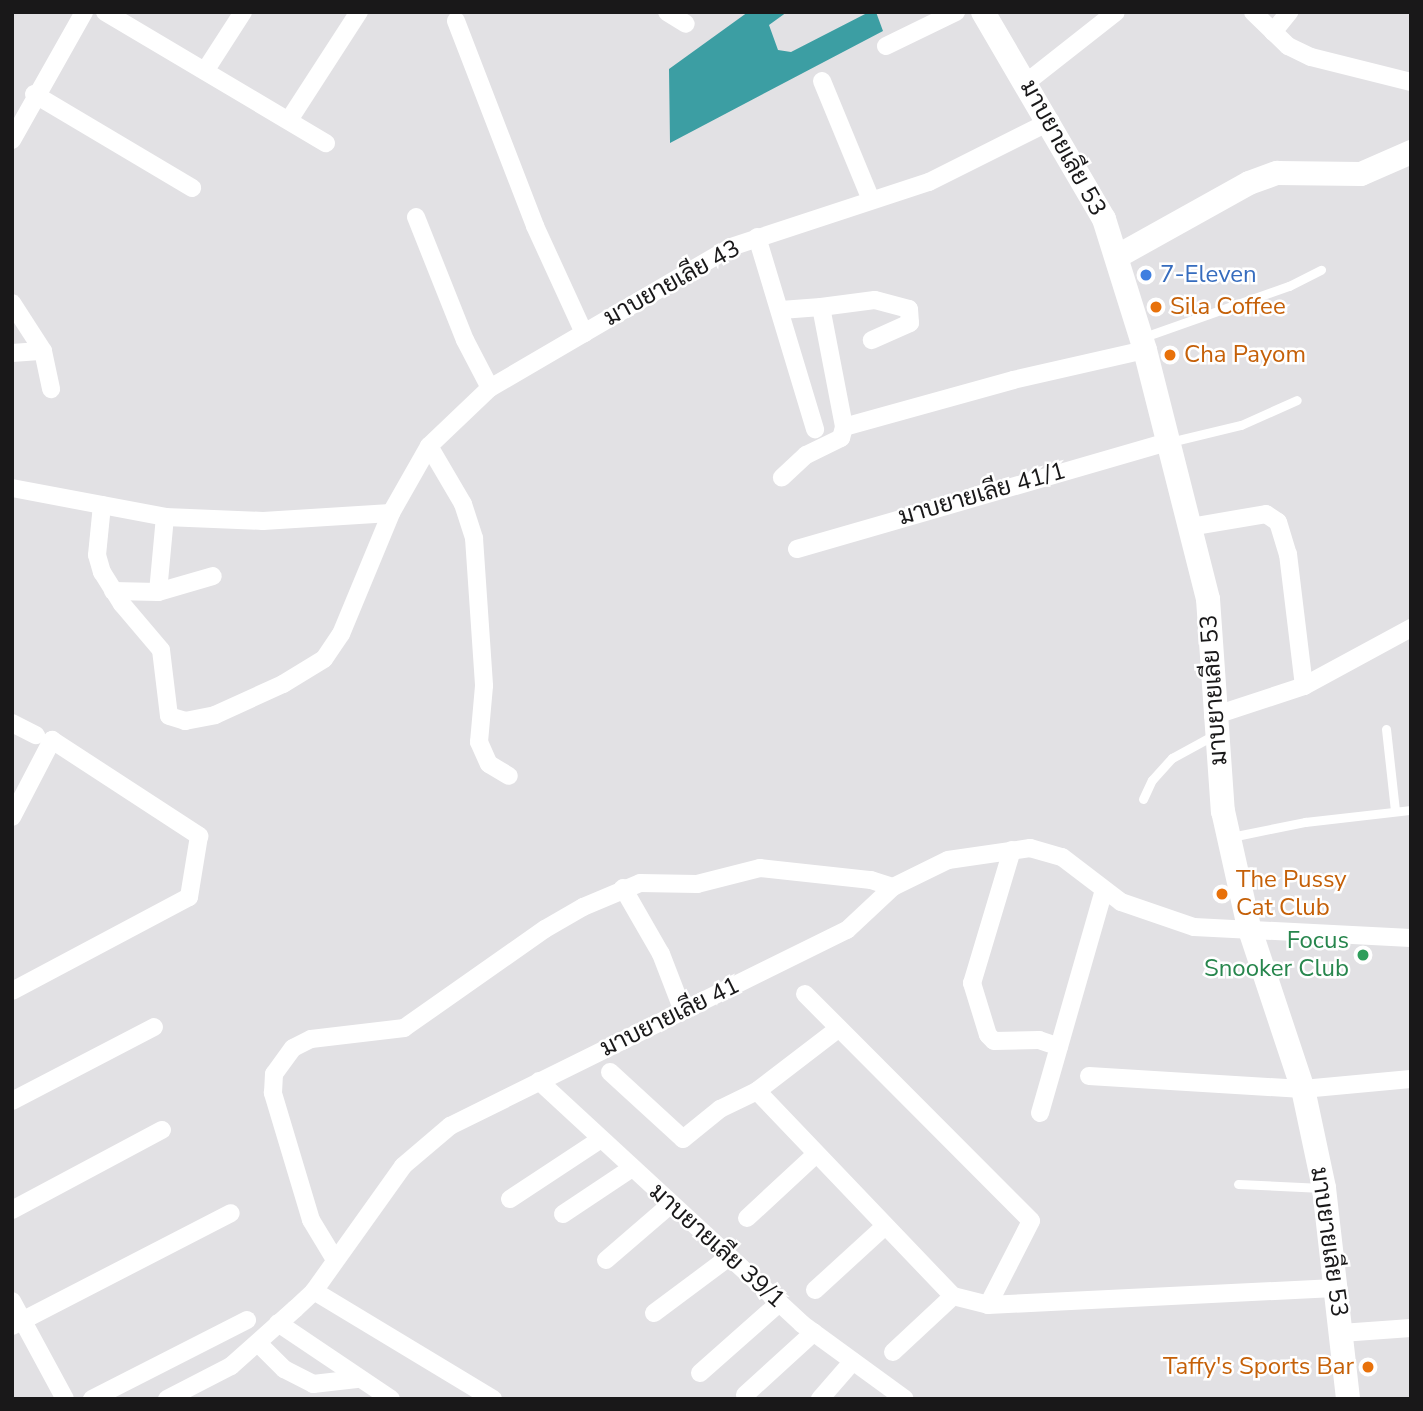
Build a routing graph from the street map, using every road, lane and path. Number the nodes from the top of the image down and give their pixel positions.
1 (84, 12) edge
2 (105, 12) edge
3 (243, 12) edge
4 (359, 12) edge
5 (667, 12) edge
6 (956, 12) edge
7 (983, 12) edge
8 (1116, 12) edge
9 (1253, 12) edge
10 (1289, 12) edge
11 (456, 21) dead end
12 (686, 24) dead end
13 (1273, 32) junction
14 (886, 46) dead end
15 (205, 71) junction
16 (822, 80) dead end
17 (1027, 82) junction
18 (1411, 82) edge
19 (34, 94) junction
20 (289, 120) junction
21 (1051, 121) junction
22 (12, 140) edge
23 (326, 143) dead end
24 (1411, 152) edge
25 (192, 188) dead end
26 (871, 200) junction
27 (416, 217) dead end
28 (757, 237) junction
29 (1118, 256) junction
30 (1321, 270) dead end
31 (12, 303) edge
32 (821, 307) junction
33 (781, 310) junction
34 (584, 333) junction
35 (872, 340) dead end
36 (1144, 344) junction
37 (43, 351) junction
38 (12, 353) edge
39 (490, 388) junction
40 (51, 390) dead end
41 (1297, 400) dead end
42 (844, 427) junction
43 (815, 429) dead end
44 (1168, 442) junction
45 (429, 446) junction
46 (782, 477) dead end
47 (12, 488) edge
48 (102, 505) junction
49 (391, 513) junction
50 (166, 517) junction
51 (1190, 527) junction
52 (797, 549) dead end
53 (213, 576) dead end
54 (113, 591) junction
55 (158, 592) junction
56 (1411, 628) edge
57 (1304, 686) junction
58 (12, 723) edge
59 (1214, 725) junction
60 (1386, 729) dead end
61 (36, 736) dead end
62 (509, 776) dead end
63 (1143, 799) dead end
64 (1411, 810) edge
65 (1395, 811) junction
66 (12, 817) edge
67 (1229, 838) junction
68 (1012, 850) junction
69 (893, 887) junction
70 (622, 888) junction
71 (1104, 890) junction
72 (1249, 928) junction
73 (1411, 938) edge
74 (12, 991) edge
75 (805, 994) dead end
76 (682, 1011) junction
77 (155, 1027) dead end
78 (839, 1028) junction
79 (1059, 1047) junction
80 (610, 1072) dead end
81 (1090, 1076) dead end
82 (1411, 1079) edge
83 (539, 1082) junction
84 (1303, 1089) junction
85 (757, 1091) junction
86 (12, 1101) edge
87 (1040, 1113) dead end
88 (162, 1130) dead end
89 (601, 1139) junction
90 (816, 1154) junction
91 (632, 1168) junction
92 (1238, 1184) dead end
93 (1324, 1188) junction
94 (510, 1199) dead end
95 (671, 1204) junction
96 (12, 1210) edge
97 (231, 1213) dead end
98 (563, 1214) dead end
99 (747, 1218) dead end
100 (885, 1226) junction
101 (729, 1257) junction
102 (334, 1258) junction
103 (606, 1260) dead end
104 (1335, 1288) junction
105 (314, 1290) junction
106 (816, 1290) dead end
107 (953, 1296) junction
108 (12, 1300) edge
109 (779, 1303) junction
110 (988, 1305) junction
111 (654, 1313) dead end
112 (247, 1320) dead end
113 (17, 1323) edge
114 (278, 1324) junction
115 (1411, 1328) edge
116 (814, 1332) junction
117 (1341, 1333) junction
118 (258, 1343) junction
119 (893, 1352) dead end
120 (853, 1361) junction
121 (700, 1373) dead end
122 (357, 1379) junction
123 (746, 1395) dead end
124 (68, 1398) edge
125 (92, 1399) edge
126 (167, 1399) edge
127 (391, 1399) edge
128 (493, 1399) edge
129 (820, 1399) edge
130 (905, 1399) edge
131 (1348, 1399) edge

1 - 19 street
2 - 15 street
3 - 15 street
4 - 20 street
5 - 12 street
6 - 14 street
7 - 17 street, มาบยายเลีย 53
8 - 17 street
9 - 13 street
10 - 13 street
11 - 34 street
13 - 18 street
15 - 20 street
16 - 26 street
17 - 21 street, มาบยายเลีย 53
19 - 22 street
19 - 25 street
20 - 23 street
21 - 26 street, มาบยายเลีย 43
21 - 29 street, มาบยายเลีย 53
24 - 29 street
26 - 28 street, มาบยายเลีย 43
27 - 39 street
28 - 33 street
28 - 34 street, มาบยายเลีย 43
29 - 36 street, มาบยายเลีย 53
30 - 36 lane
31 - 37 street
32 - 33 street
32 - 35 street
32 - 42 street
33 - 43 street
34 - 39 street, มาบยายเลีย 43
36 - 42 street
36 - 44 street, มาบยายเลีย 53
37 - 38 street
37 - 40 street
39 - 45 street, มาบยายเลีย 43
41 - 44 lane
42 - 46 street
44 - 51 street, มาบยายเลีย 53
44 - 52 street, มาบยายเลีย 41/1
45 - 49 street, มาบยายเลีย 43
45 - 62 street
47 - 48 street
48 - 50 street
48 - 54 street
49 - 50 street
49 - 54 street, มาบยายเลีย 43
50 - 55 street
51 - 57 street
51 - 59 street, มาบยายเลีย 53
53 - 55 street
54 - 55 street
56 - 57 street
57 - 59 street
58 - 61 street
59 - 63 lane
59 - 67 street, มาบยายเลีย 53
60 - 65 lane
64 - 65 lane
65 - 67 lane
66 - 74 street
67 - 72 street, มาบยายเลีย 53
68 - 69 street, มาบยายเลีย 41
68 - 71 street, มาบยายเลีย 41
68 - 79 street
69 - 70 street
69 - 76 street, มาบยายเลีย 41
70 - 76 street
70 - 102 street
71 - 72 street, มาบยายเลีย 41
71 - 79 street
72 - 73 street, มาบยายเลีย 41
72 - 84 street, มาบยายเลีย 53
75 - 78 street
76 - 83 street, มาบยายเลีย 41
77 - 86 street
78 - 85 street
78 - 110 street
79 - 87 street
80 - 85 street
81 - 84 street
82 - 84 street
83 - 89 street, มาบยายเลีย 39/1
83 - 102 street, มาบยายเลีย 41
84 - 93 street, มาบยายเลีย 53
85 - 90 street
88 - 96 street
89 - 91 street, มาบยายเลีย 39/1
89 - 94 street
90 - 99 street
90 - 100 street
91 - 95 street, มาบยายเลีย 39/1
91 - 98 street
92 - 93 lane
93 - 104 street, มาบยายเลีย 53
95 - 101 street, มาบยายเลีย 39/1
95 - 103 street
97 - 113 street
100 - 106 street
100 - 107 street
101 - 109 street, มาบยายเลีย 39/1
101 - 111 street
102 - 105 street, มาบยายเลีย 41
104 - 110 street
104 - 117 street, มาบยายเลีย 53
105 - 114 street, มาบยายเลีย 41
105 - 128 street
107 - 110 street
107 - 119 street
108 - 113 street
109 - 116 street, มาบยายเลีย 39/1
109 - 121 street
112 - 125 street
113 - 124 street
114 - 118 street, มาบยายเลีย 41
114 - 122 street
115 - 117 street
116 - 120 street, มาบยายเลีย 39/1
116 - 123 street
117 - 131 street, มาบยายเลีย 53
118 - 122 street
118 - 126 street, มาบยายเลีย 41
120 - 129 street
120 - 130 street, มาบยายเลีย 39/1
122 - 127 street

